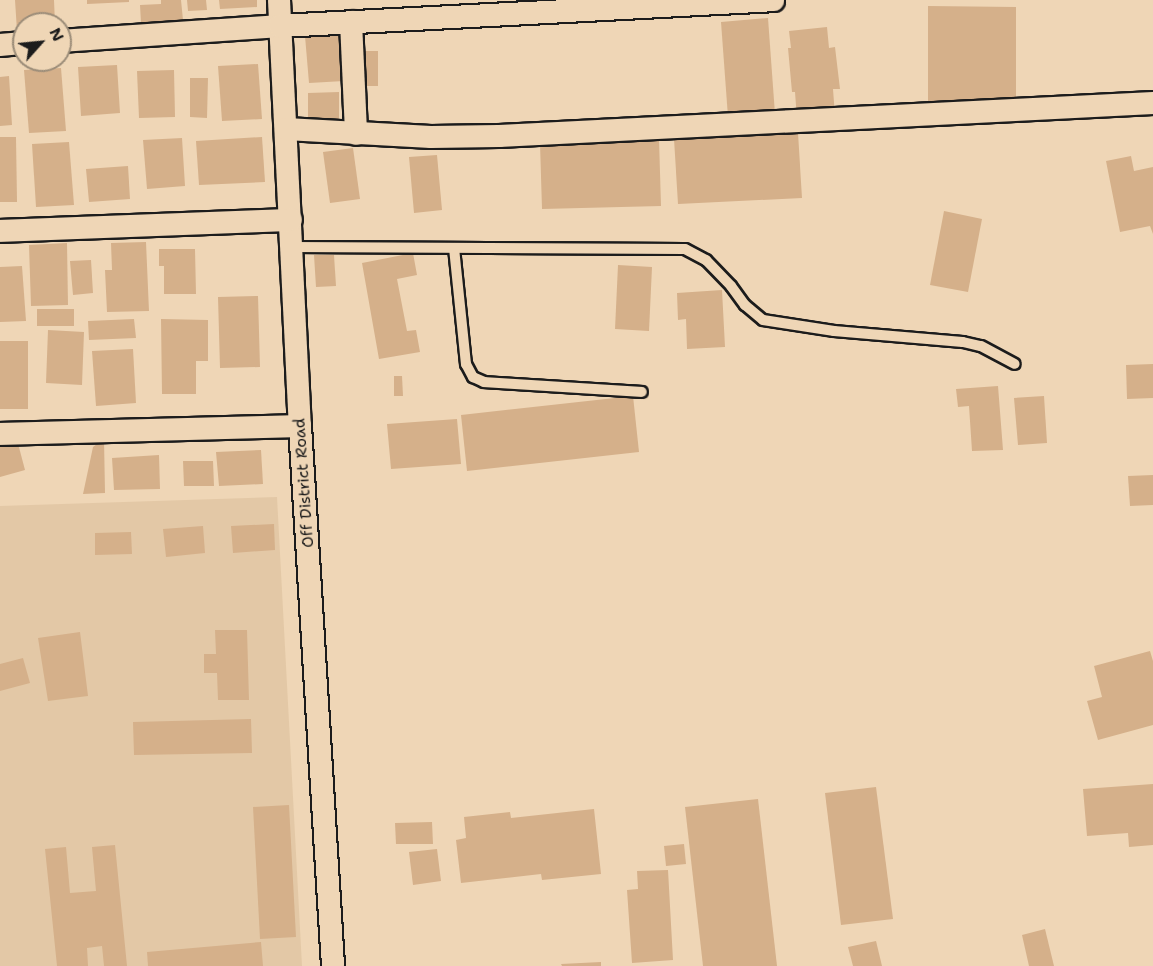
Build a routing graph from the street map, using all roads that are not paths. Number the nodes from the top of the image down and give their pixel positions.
1 (279, 0) edge
2 (773, 0) edge
3 (351, 22) junction
4 (280, 26) junction
5 (72, 40) edge
6 (1153, 103) edge
7 (286, 129) junction
8 (356, 134) junction
9 (291, 219) junction
10 (0, 231) edge
11 (292, 247) junction
12 (454, 248) junction
13 (1015, 364) dead end
14 (642, 392) dead end
15 (300, 426) junction
16 (0, 434) edge
17 (333, 966) edge

1 - 4 street, Off District Road
2 - 3 street
3 - 4 street
3 - 8 street
4 - 5 street
4 - 7 street, Off District Road
6 - 8 street
7 - 8 street
7 - 9 street, Off District Road
9 - 10 street
9 - 11 street, Off District Road
11 - 12 lane
11 - 15 street, Off District Road
12 - 13 lane
12 - 14 lane
15 - 16 street
15 - 17 street, Off District Road

